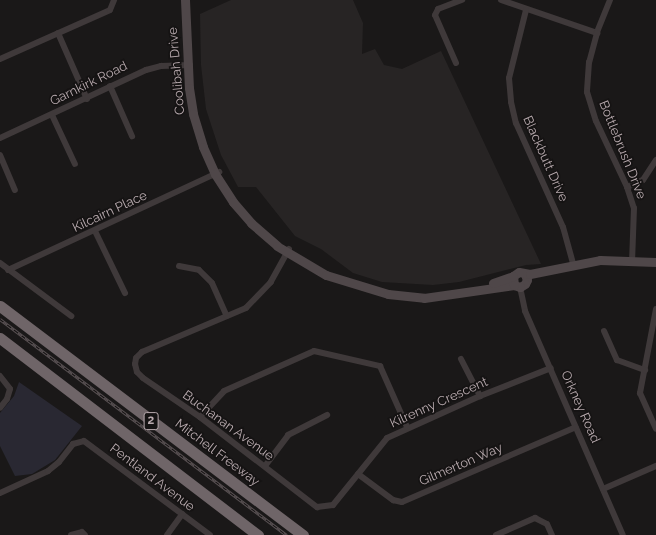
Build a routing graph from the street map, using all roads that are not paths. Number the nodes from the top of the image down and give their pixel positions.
1 (114, 0) edge
2 (185, 0) edge
3 (190, 0) edge
4 (462, 0) edge
5 (502, 0) edge
6 (610, 0) edge
7 (526, 10) junction
8 (58, 33) junction
9 (597, 33) junction
10 (0, 59) edge
11 (456, 62) dead end
12 (190, 65) junction
13 (110, 86) junction
14 (87, 99) junction
15 (52, 115) junction
16 (132, 136) dead end
17 (0, 138) edge
18 (0, 155) edge
19 (656, 160) edge
20 (75, 164) dead end
21 (217, 173) junction
22 (627, 187) junction
23 (15, 190) dead end
24 (95, 231) junction
25 (287, 251) junction
26 (632, 262) junction
27 (656, 262) edge
28 (0, 263) edge
29 (179, 266) dead end
30 (574, 266) junction
31 (656, 267) edge
32 (8, 270) junction
33 (520, 281) junction
34 (125, 293) dead end
35 (0, 306) edge
36 (656, 309) edge
37 (71, 316) dead end
38 (227, 316) junction
39 (604, 331) dead end
40 (0, 338) edge
41 (461, 359) dead end
42 (551, 368) junction
43 (645, 370) junction
44 (0, 376) edge
45 (480, 396) junction
46 (0, 408) edge
47 (327, 416) dead end
48 (200, 417) junction
49 (576, 427) junction
50 (407, 428) junction
51 (656, 429) edge
52 (265, 466) junction
53 (656, 466) edge
54 (358, 474) junction
55 (603, 489) junction
56 (0, 493) edge
57 (317, 507) joint
58 (182, 514) junction
59 (72, 535) edge
60 (85, 535) edge
61 (167, 535) edge
62 (210, 535) edge
63 (258, 535) edge
64 (303, 535) edge
65 (496, 535) edge
66 (552, 535) edge
67 (624, 535) edge

1 - 8 street
2 - 12 main road, Coolibah Drive
3 - 12 main road, Coolibah Drive
4 - 11 street
5 - 7 street
6 - 9 street, Bottlebrush Drive
7 - 9 street
7 - 30 street, Blackbutt Drive
8 - 10 street
8 - 14 street
9 - 22 street, Bottlebrush Drive
12 - 13 street, Garnkirk Road
12 - 21 main road, Coolibah Drive
13 - 14 street, Garnkirk Road
13 - 16 street
14 - 15 street, Garnkirk Road
15 - 17 street, Garnkirk Road
15 - 20 street
18 - 23 street
19 - 22 street
21 - 24 street, Kilcairn Place
21 - 25 main road, Coolibah Drive
22 - 26 street, Bottlebrush Drive
24 - 32 street, Kilcairn Place
24 - 34 street
25 - 33 main road, Coolibah Drive
25 - 38 street
26 - 27 main road, Coolibah Drive
26 - 30 main road, Coolibah Drive
26 - 31 main road, Coolibah Drive
28 - 32 street
29 - 38 street
30 - 33 main road, Coolibah Drive
32 - 37 street
33 - 42 street, Orkney Road
35 - 64 highway, Mitchell Freeway / 2
36 - 43 street
38 - 48 street, Buchanan Avenue
39 - 43 street
40 - 63 highway, 2
41 - 45 street
42 - 45 street, Kilrenny Crescent
42 - 49 street, Orkney Road
43 - 51 street
44 - 46 street
45 - 50 street, Kilrenny Crescent
47 - 52 street
48 - 50 street
48 - 52 street, Buchanan Avenue
49 - 54 street, Gilmerton Way
49 - 55 street, Orkney Road
50 - 54 street, Kilrenny Crescent
52 - 57 street, Buchanan Avenue
53 - 55 street
54 - 57 street, Kilrenny Crescent
55 - 67 street, Orkney Road
56 - 58 street, Pentland Avenue
58 - 61 street
58 - 62 street, Pentland Avenue
59 - 60 street
65 - 66 street

